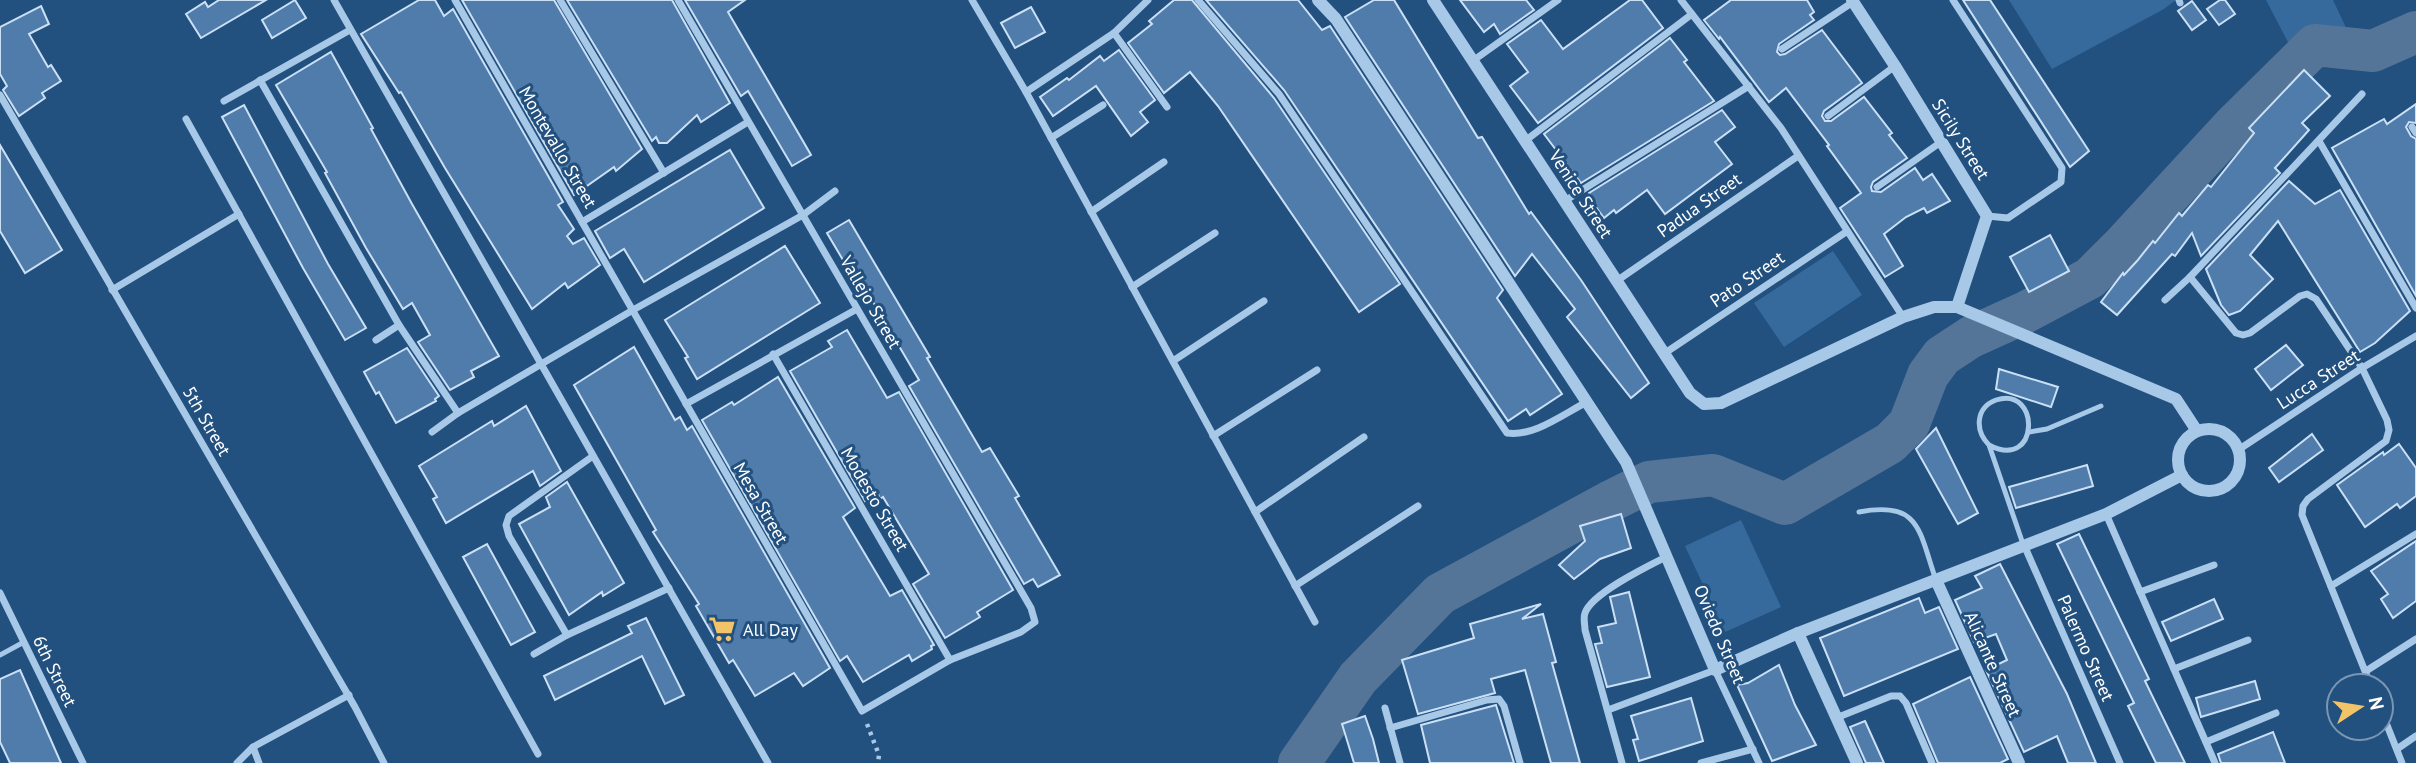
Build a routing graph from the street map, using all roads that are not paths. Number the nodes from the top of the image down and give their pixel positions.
1 (334, 0) edge
2 (455, 0) edge
3 (560, 0) edge
4 (678, 0) edge
5 (972, 0) edge
6 (1148, 0) edge
7 (1198, 0) edge
8 (1318, 0) edge
9 (1433, 0) edge
10 (1558, 0) edge
11 (1681, 0) edge
12 (1953, 0) edge
13 (1852, 1) edge
14 (1692, 15) junction
15 (350, 30) junction
16 (1114, 33) junction
17 (1782, 49) dead end
18 (1474, 60) junction
19 (1895, 66) junction
20 (260, 80) junction
21 (1749, 86) junction
22 (1026, 92) junction
23 (2362, 94) dead end
24 (0, 95) edge
25 (224, 101) dead end
26 (1103, 105) dead end
27 (1167, 107) dead end
28 (1828, 116) dead end
29 (186, 119) dead end
30 (748, 122) junction
31 (1051, 138) junction
32 (1525, 141) junction
33 (2319, 141) junction
34 (1941, 142) junction
35 (1798, 156) junction
36 (1164, 162) dead end
37 (664, 173) junction
38 (1877, 187) dead end
39 (835, 191) dead end
40 (1563, 202) junction
41 (1091, 212) junction
42 (239, 214) junction
43 (803, 215) junction
44 (1987, 216) junction
45 (582, 222) junction
46 (1846, 232) junction
47 (1215, 233) dead end
48 (2190, 277) junction
49 (1618, 280) junction
50 (1132, 287) junction
51 (112, 290) junction
52 (2165, 300) dead end
53 (1264, 301) dead end
54 (1957, 307) junction
55 (2416, 307) edge
56 (857, 309) junction
57 (633, 310) junction
58 (1903, 317) junction
59 (400, 325) junction
60 (2416, 336) edge
61 (376, 340) dead end
62 (1665, 353) junction
63 (773, 354) junction
64 (1173, 361) junction
65 (541, 365) junction
66 (2362, 368) junction
67 (1317, 370) dead end
68 (1587, 402) junction
69 (687, 404) junction
70 (2101, 406) dead end
71 (458, 413) junction
72 (2197, 431) junction
73 (432, 432) dead end
74 (2029, 432) junction
75 (1213, 436) junction
76 (1364, 437) dead end
77 (1989, 445) junction
78 (2238, 450) junction
79 (593, 456) junction
80 (2182, 475) junction
81 (1418, 506) dead end
82 (1255, 512) junction
83 (1859, 512) dead end
84 (2106, 514) junction
85 (2416, 534) edge
86 (2024, 545) junction
87 (1668, 556) junction
88 (2214, 565) dead end
89 (1936, 580) junction
90 (1295, 586) junction
91 (2331, 586) junction
92 (669, 588) junction
93 (2140, 592) junction
94 (0, 593) edge
95 (1315, 622) dead end
96 (1798, 633) junction
97 (567, 635) junction
98 (2416, 639) edge
99 (2248, 640) dead end
100 (24, 642) junction
101 (0, 654) edge
102 (534, 654) dead end
103 (950, 660) junction
104 (2174, 669) junction
105 (1715, 670) junction
106 (2366, 671) joint
107 (349, 695) junction
108 (1385, 708) dead end
109 (1608, 710) junction
110 (2276, 713) dead end
111 (1836, 718) junction
112 (1390, 728) junction
113 (2416, 736) edge
114 (2206, 742) junction
115 (2394, 742) edge
116 (253, 747) junction
117 (1753, 749) junction
118 (2397, 749) junction
119 (538, 754) dead end
120 (82, 763) edge
121 (237, 763) edge
122 (259, 763) edge
123 (384, 763) edge
124 (768, 763) edge
125 (1400, 763) edge
126 (1520, 763) edge
127 (1622, 763) edge
128 (1701, 763) edge
129 (1759, 763) edge
130 (1857, 763) edge
131 (1932, 763) edge
132 (2019, 763) edge
133 (2120, 763) edge
134 (2215, 763) edge
135 (2402, 763) edge

1 - 15 street
2 - 45 street, Montevallo Street
3 - 37 street
4 - 30 street, Vallejo Street
5 - 22 street
6 - 16 street
7 - 68 street
8 - 68 street, Oviedo Street
9 - 18 street, Venice Street
10 - 18 street
11 - 14 street
12 - 44 street
13 - 17 street
13 - 19 street, Sicily Street
14 - 21 street
14 - 32 street
15 - 20 street
15 - 65 street
16 - 22 street
16 - 27 street
18 - 32 street, Venice Street
19 - 28 street
19 - 34 street, Sicily Street
20 - 25 street
20 - 59 street
21 - 35 street
21 - 40 street
22 - 31 street
23 - 33 street
24 - 51 street, 5th Street
26 - 31 street
29 - 42 street
30 - 37 street
30 - 43 street, Vallejo Street
31 - 41 street
32 - 40 street, Venice Street
33 - 48 street
33 - 55 street
34 - 38 street
34 - 44 street, Sicily Street
35 - 46 street
35 - 49 street, Padua Street
36 - 41 street
37 - 45 street
39 - 43 street
40 - 49 street, Venice Street
41 - 50 street
42 - 51 street
42 - 119 street
43 - 56 street, Vallejo Street
43 - 57 street
44 - 54 street
45 - 57 street, Montevallo Street
46 - 58 street
46 - 62 street, Pato Street
47 - 50 street
48 - 52 street
48 - 66 street
49 - 62 street, Venice Street
50 - 64 street
51 - 107 street, 5th Street
53 - 64 street
54 - 58 street
54 - 72 street
56 - 63 street
56 - 103 street, Vallejo Street
57 - 65 street
57 - 69 street, Mesa Street
58 - 62 street, Venice Street
59 - 61 street
59 - 71 street
60 - 66 street, Lucca Street
63 - 69 street
63 - 103 street, Modesto Street
64 - 75 street
65 - 71 street
65 - 79 street
66 - 78 street, Lucca Street
66 - 91 street
67 - 75 street
68 - 87 street, Oviedo Street
69 - 103 street, Mesa Street
70 - 74 lane
71 - 73 street
72 - 78 street
72 - 80 street
74 - 77 lane
74 - 77 lane
75 - 82 street
76 - 82 street
77 - 86 lane
78 - 80 street
79 - 92 street
79 - 97 street
80 - 84 street
81 - 90 street
82 - 90 street
83 - 89 lane
84 - 86 street
84 - 93 street
85 - 91 street
86 - 89 street
86 - 133 street, Palermo Street
87 - 105 street, Oviedo Street
87 - 109 street
88 - 93 street
89 - 96 street
89 - 132 street, Alicante Street
90 - 95 street
91 - 106 street
92 - 97 street
92 - 124 street
93 - 104 street
94 - 100 street, 6th Street
96 - 105 street
96 - 111 street
97 - 102 street
98 - 106 street
99 - 104 street
100 - 101 lane
100 - 120 street, 6th Street
104 - 114 street
105 - 109 street
105 - 117 street, Oviedo Street
107 - 116 street
107 - 123 street, 5th Street
108 - 112 street
109 - 127 street
110 - 114 street
111 - 130 street
111 - 131 street
112 - 125 street
112 - 126 street
113 - 118 street
114 - 134 street
115 - 118 street
116 - 121 street
116 - 122 street
117 - 128 street
117 - 129 street, Oviedo Street
118 - 135 street

